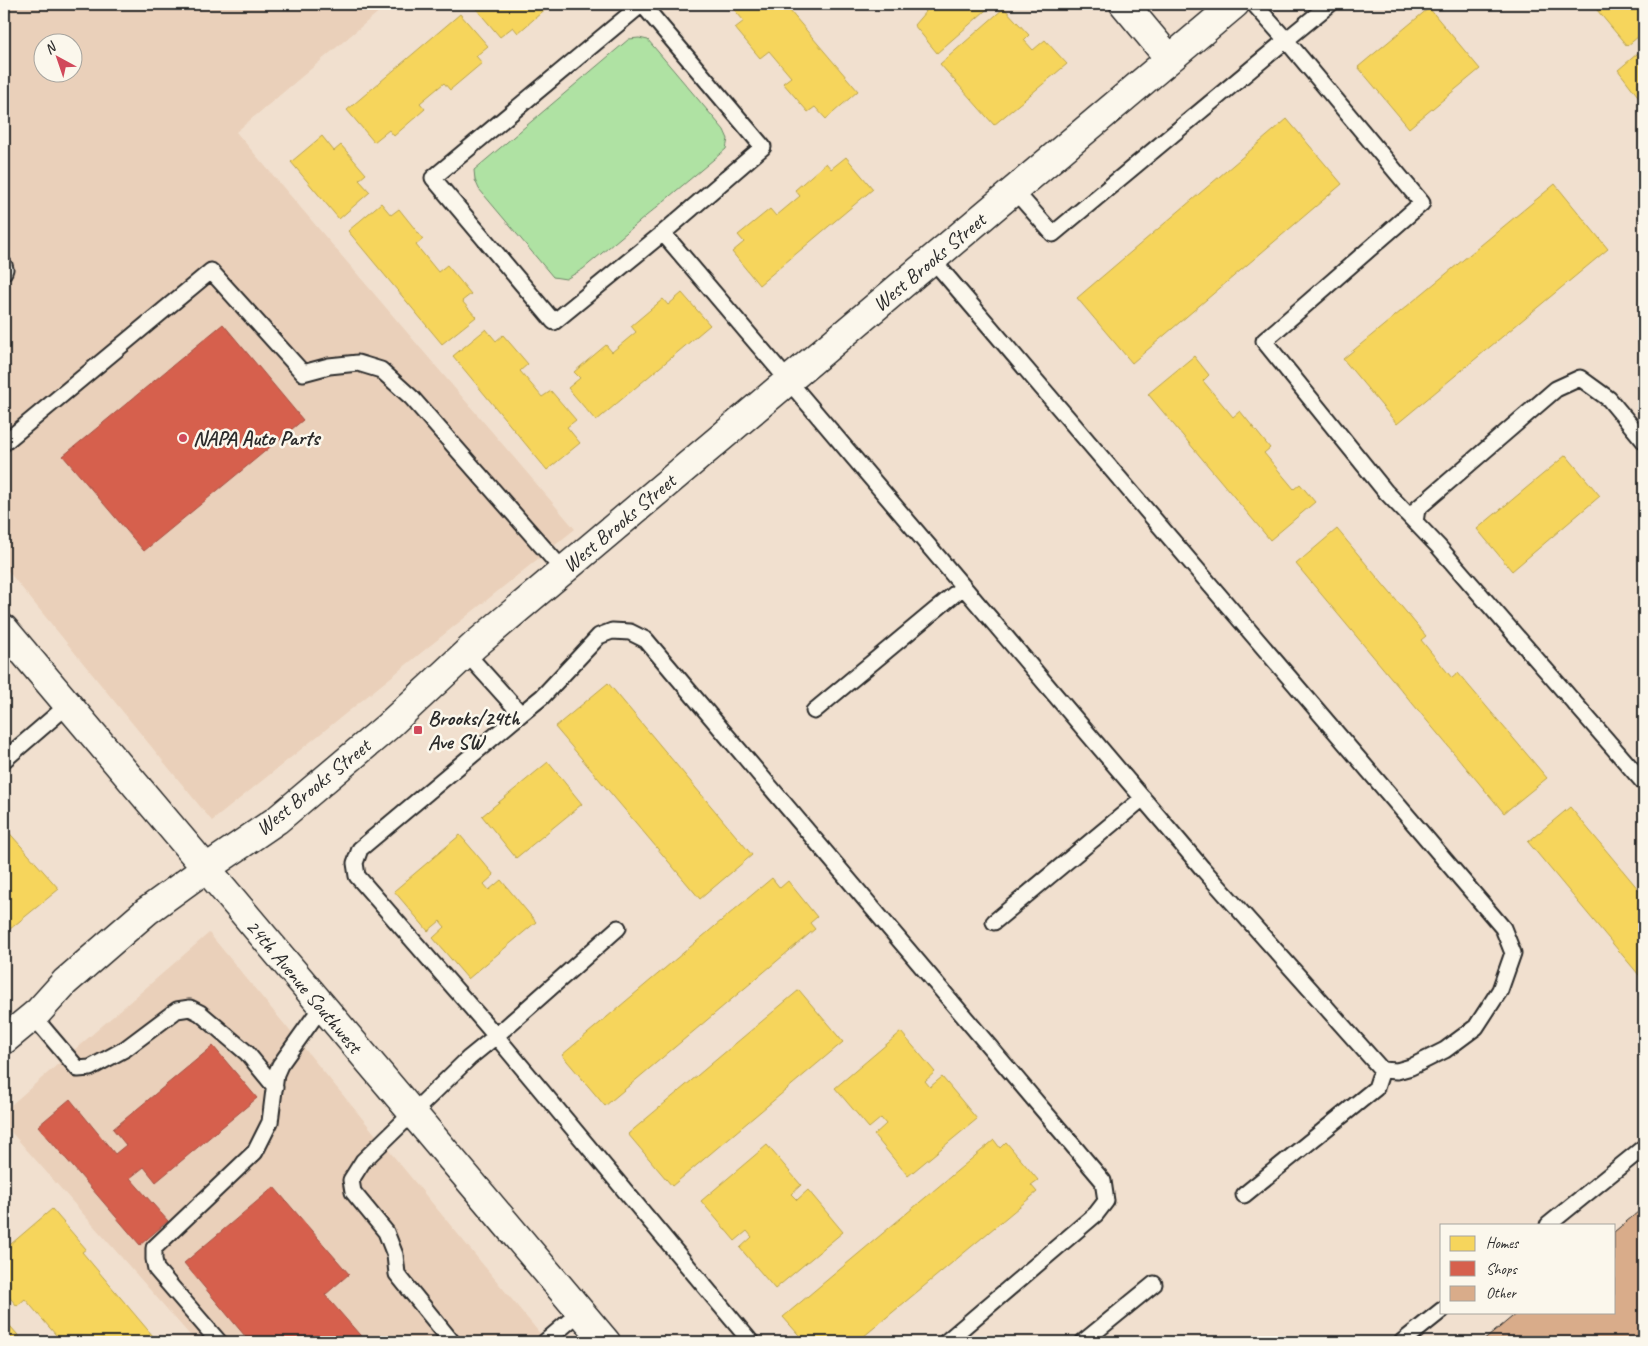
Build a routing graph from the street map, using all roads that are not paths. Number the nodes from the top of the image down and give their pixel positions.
1 (642, 4) edge
2 (1124, 4) edge
3 (1235, 4) edge
4 (1254, 4) edge
5 (1330, 4) edge
6 (1286, 40) junction
7 (1169, 58) junction
8 (1014, 190) junction
9 (662, 233) junction
10 (932, 259) junction
11 (4, 265) edge
12 (4, 272) edge
13 (788, 381) junction
14 (1644, 441) edge
15 (4, 443) edge
16 (1415, 522) junction
17 (563, 570) junction
18 (963, 587) junction
19 (4, 629) edge
20 (466, 653) junction
21 (68, 705) junction
22 (814, 711) dead end
23 (521, 714) junction
24 (4, 760) edge
25 (1644, 783) edge
26 (1142, 798) junction
27 (205, 869) junction
28 (994, 922) dead end
29 (618, 928) dead end
30 (320, 1005) junction
31 (33, 1016) junction
32 (496, 1036) junction
33 (4, 1040) edge
34 (1382, 1070) junction
35 (275, 1087) junction
36 (412, 1112) junction
37 (1644, 1147) edge
38 (1244, 1195) dead end
39 (1549, 1224) edge
40 (1154, 1284) dead end
41 (580, 1312) junction
42 (1440, 1312) edge
43 (219, 1342) edge
44 (452, 1342) edge
45 (545, 1342) edge
46 (606, 1342) edge
47 (752, 1342) edge
48 (946, 1342) edge
49 (1083, 1342) edge
50 (1402, 1342) edge

1 - 9 lane
1 - 9 lane
2 - 7 street
3 - 7 street, West Brooks Street
4 - 6 lane
5 - 6 lane
6 - 8 lane
6 - 16 lane
7 - 8 street, West Brooks Street
8 - 10 street, West Brooks Street
9 - 13 lane
10 - 13 street, West Brooks Street
10 - 34 lane
11 - 12 lane
13 - 17 street, West Brooks Street
13 - 18 lane
14 - 16 lane
15 - 17 lane
16 - 25 lane
17 - 20 street, West Brooks Street
18 - 22 lane
18 - 26 lane
19 - 21 street, 24th Avenue Southwest
20 - 23 lane
20 - 27 street, West Brooks Street
21 - 24 lane
21 - 27 street, 24th Avenue Southwest
23 - 32 lane
23 - 48 lane
26 - 28 lane
26 - 34 lane
27 - 30 street, 24th Avenue Southwest
27 - 31 street, West Brooks Street
29 - 32 lane
30 - 35 lane
30 - 36 street, 24th Avenue Southwest
31 - 33 street, West Brooks Street
31 - 35 lane
32 - 36 lane
32 - 47 lane
34 - 38 lane
35 - 43 lane
36 - 41 street, 24th Avenue Southwest
36 - 44 lane
37 - 39 lane
40 - 49 lane
41 - 45 lane
41 - 46 street, 24th Avenue Southwest
42 - 50 lane

